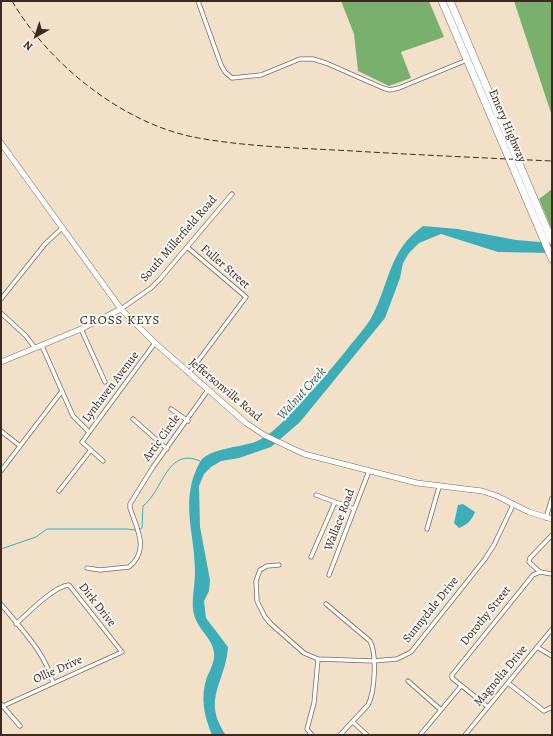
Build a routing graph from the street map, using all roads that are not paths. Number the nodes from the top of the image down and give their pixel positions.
1 (198, 1) edge
2 (442, 1) edge
3 (450, 1) edge
4 (470, 58) junction
5 (1, 143) edge
6 (232, 194) dead end
7 (62, 228) junction
8 (548, 237) edge
9 (187, 247) junction
10 (552, 259) edge
11 (1, 299) edge
12 (121, 309) junction
13 (1, 313) edge
14 (81, 329) junction
15 (156, 343) junction
16 (42, 346) junction
17 (34, 348) junction
18 (1, 362) edge
19 (189, 373) junction
20 (105, 382) dead end
21 (208, 390) junction
22 (62, 391) junction
23 (171, 409) dead end
24 (133, 419) dead end
25 (188, 421) junction
26 (1, 431) edge
27 (89, 432) junction
28 (20, 446) junction
29 (167, 449) junction
30 (90, 451) junction
31 (103, 461) dead end
32 (1, 471) edge
33 (369, 471) junction
34 (439, 487) junction
35 (59, 491) dead end
36 (316, 495) dead end
37 (552, 498) edge
38 (335, 502) junction
39 (513, 505) junction
40 (354, 509) junction
41 (546, 518) junction
42 (552, 519) edge
43 (427, 530) dead end
44 (552, 535) edge
45 (311, 557) dead end
46 (279, 565) dead end
47 (87, 568) dead end
48 (540, 572) junction
49 (552, 574) edge
50 (329, 575) dead end
51 (1, 604) edge
52 (326, 604) dead end
53 (16, 624) junction
54 (552, 629) edge
55 (537, 647) junction
56 (122, 652) joint
57 (552, 656) edge
58 (318, 659) junction
59 (373, 661) junction
60 (408, 681) dead end
61 (53, 683) junction
62 (508, 683) junction
63 (461, 686) junction
64 (2, 705) edge
65 (488, 707) junction
66 (552, 707) edge
67 (441, 710) junction
68 (353, 722) junction
69 (20, 726) dead end
70 (466, 733) edge
71 (312, 735) edge
72 (340, 735) edge
73 (367, 735) edge
74 (420, 735) edge
75 (472, 735) edge

1 - 4 street
2 - 4 highway, Emery Highway
3 - 4 highway, Emery Highway
4 - 8 highway, Emery Highway
5 - 7 street, Jeffersonville Road
6 - 9 street, South Millerfield Road
7 - 11 street
7 - 12 street, Jeffersonville Road
8 - 10 highway, Emery Highway
9 - 12 street, South Millerfield Road
9 - 19 street, Fuller Street
12 - 14 street
12 - 15 street, Jeffersonville Road
13 - 17 street
14 - 16 street
14 - 20 street
15 - 19 street, Jeffersonville Road
15 - 27 street, Lynhaven Avenue
16 - 17 street
16 - 22 street
17 - 18 street
19 - 21 street, Jeffersonville Road
21 - 25 street, Artic Circle
21 - 33 street, Jeffersonville Road
22 - 27 street
22 - 28 street
23 - 25 street
24 - 29 street
25 - 29 street, Artic Circle
26 - 28 street
27 - 30 street, Lynhaven Avenue
28 - 32 street
29 - 47 street, Artic Circle
30 - 31 street
30 - 35 street
33 - 34 street, Jeffersonville Road
33 - 40 street, Wallace Road
34 - 39 street, Jeffersonville Road
34 - 43 street
36 - 38 street
37 - 41 street
38 - 40 street
38 - 45 street
39 - 41 street, Jeffersonville Road
39 - 59 street, Sunnydale Drive
40 - 50 street, Wallace Road
41 - 42 street, Jeffersonville Road
44 - 48 street
46 - 58 street, Sunnydale Drive
48 - 49 street
48 - 63 street, Dorothy Street
51 - 53 street
52 - 59 street
53 - 56 street, Dirk Drive
53 - 61 street
54 - 55 street, Magnolia Drive
55 - 57 street
55 - 62 street, Magnolia Drive
56 - 61 street, Ollie Drive
58 - 59 street, Sunnydale Drive
58 - 71 street
59 - 68 street
60 - 67 street
61 - 64 street, Ollie Drive
62 - 65 street, Magnolia Drive
62 - 66 street
63 - 65 street
63 - 67 street
64 - 69 street
65 - 70 street, Magnolia Drive
67 - 74 street
68 - 72 street
68 - 73 street
70 - 75 street

